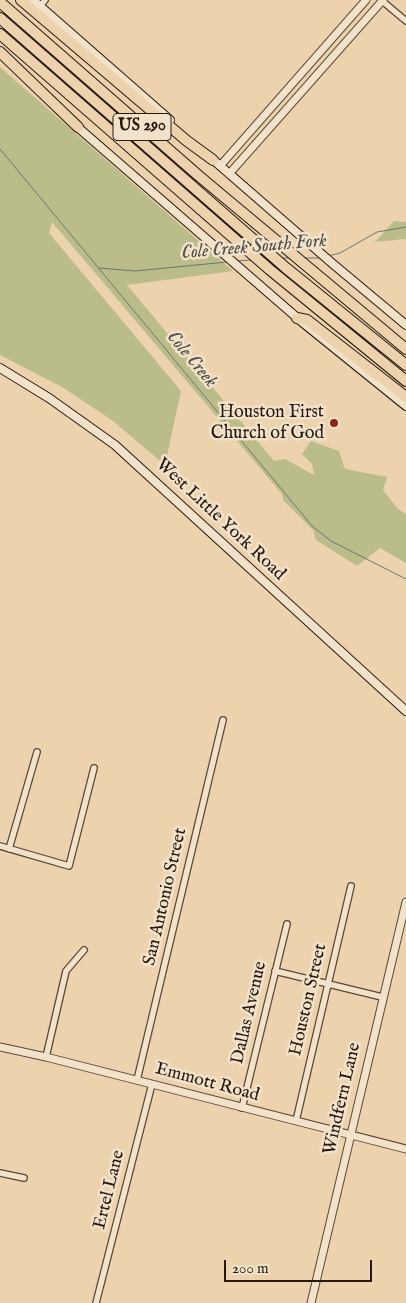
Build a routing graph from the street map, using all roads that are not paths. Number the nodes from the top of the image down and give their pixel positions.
1 (21, 0) edge
2 (33, 0) edge
3 (366, 0) edge
4 (382, 0) edge
5 (0, 2) edge
6 (43, 3) edge
7 (0, 18) edge
8 (406, 21) edge
9 (0, 34) edge
10 (322, 50) junction
11 (0, 52) edge
12 (0, 58) edge
13 (331, 58) junction
14 (272, 108) junction
15 (281, 116) junction
16 (78, 127) junction
17 (217, 163) junction
18 (229, 174) junction
19 (298, 318) junction
20 (406, 325) edge
21 (406, 349) edge
22 (406, 366) edge
23 (0, 368) edge
24 (406, 382) edge
25 (406, 397) edge
26 (406, 406) edge
27 (406, 711) edge
28 (224, 720) dead end
29 (37, 752) dead end
30 (94, 768) dead end
31 (0, 846) edge
32 (9, 849) junction
33 (351, 886) dead end
34 (406, 902) edge
35 (405, 915) edge
36 (287, 924) dead end
37 (84, 950) dead end
38 (275, 971) junction
39 (329, 985) junction
40 (382, 997) junction
41 (0, 1047) edge
42 (46, 1057) junction
43 (137, 1080) junction
44 (152, 1084) junction
45 (242, 1108) junction
46 (296, 1120) junction
47 (350, 1134) junction
48 (406, 1149) edge
49 (0, 1173) edge
50 (24, 1178) dead end
51 (96, 1303) edge
52 (311, 1303) edge

1 - 17 highway
2 - 6 main road
3 - 10 street
4 - 8 street
4 - 13 street
5 - 21 highway, US 290
6 - 17 main road
7 - 22 highway
9 - 24 highway, US 290
10 - 13 street
10 - 14 street
11 - 16 highway
12 - 16 main road
13 - 15 street
14 - 15 street
14 - 17 street
15 - 18 street
16 - 19 main road
17 - 18 main road
18 - 20 main road
19 - 25 highway
19 - 26 main road
23 - 27 main road, West Little York Road
28 - 43 street, San Antonio Street
29 - 32 street
30 - 32 street
31 - 32 street
33 - 39 street, Houston Street
34 - 35 street, Windfern Lane
35 - 40 street, Windfern Lane
36 - 38 street, Dallas Avenue
37 - 42 street
38 - 39 street
38 - 45 street, Dallas Avenue
39 - 40 street
39 - 46 street, Houston Street
40 - 47 street, Windfern Lane
41 - 42 street, Emmott Road
42 - 43 street, Emmott Road
43 - 44 street, Emmott Road
44 - 45 street, Emmott Road
44 - 51 street, Ertel Lane
45 - 46 street, Emmott Road
46 - 47 street, Emmott Road
47 - 48 street, Emmott Road
47 - 52 street, Windfern Lane
49 - 50 street

